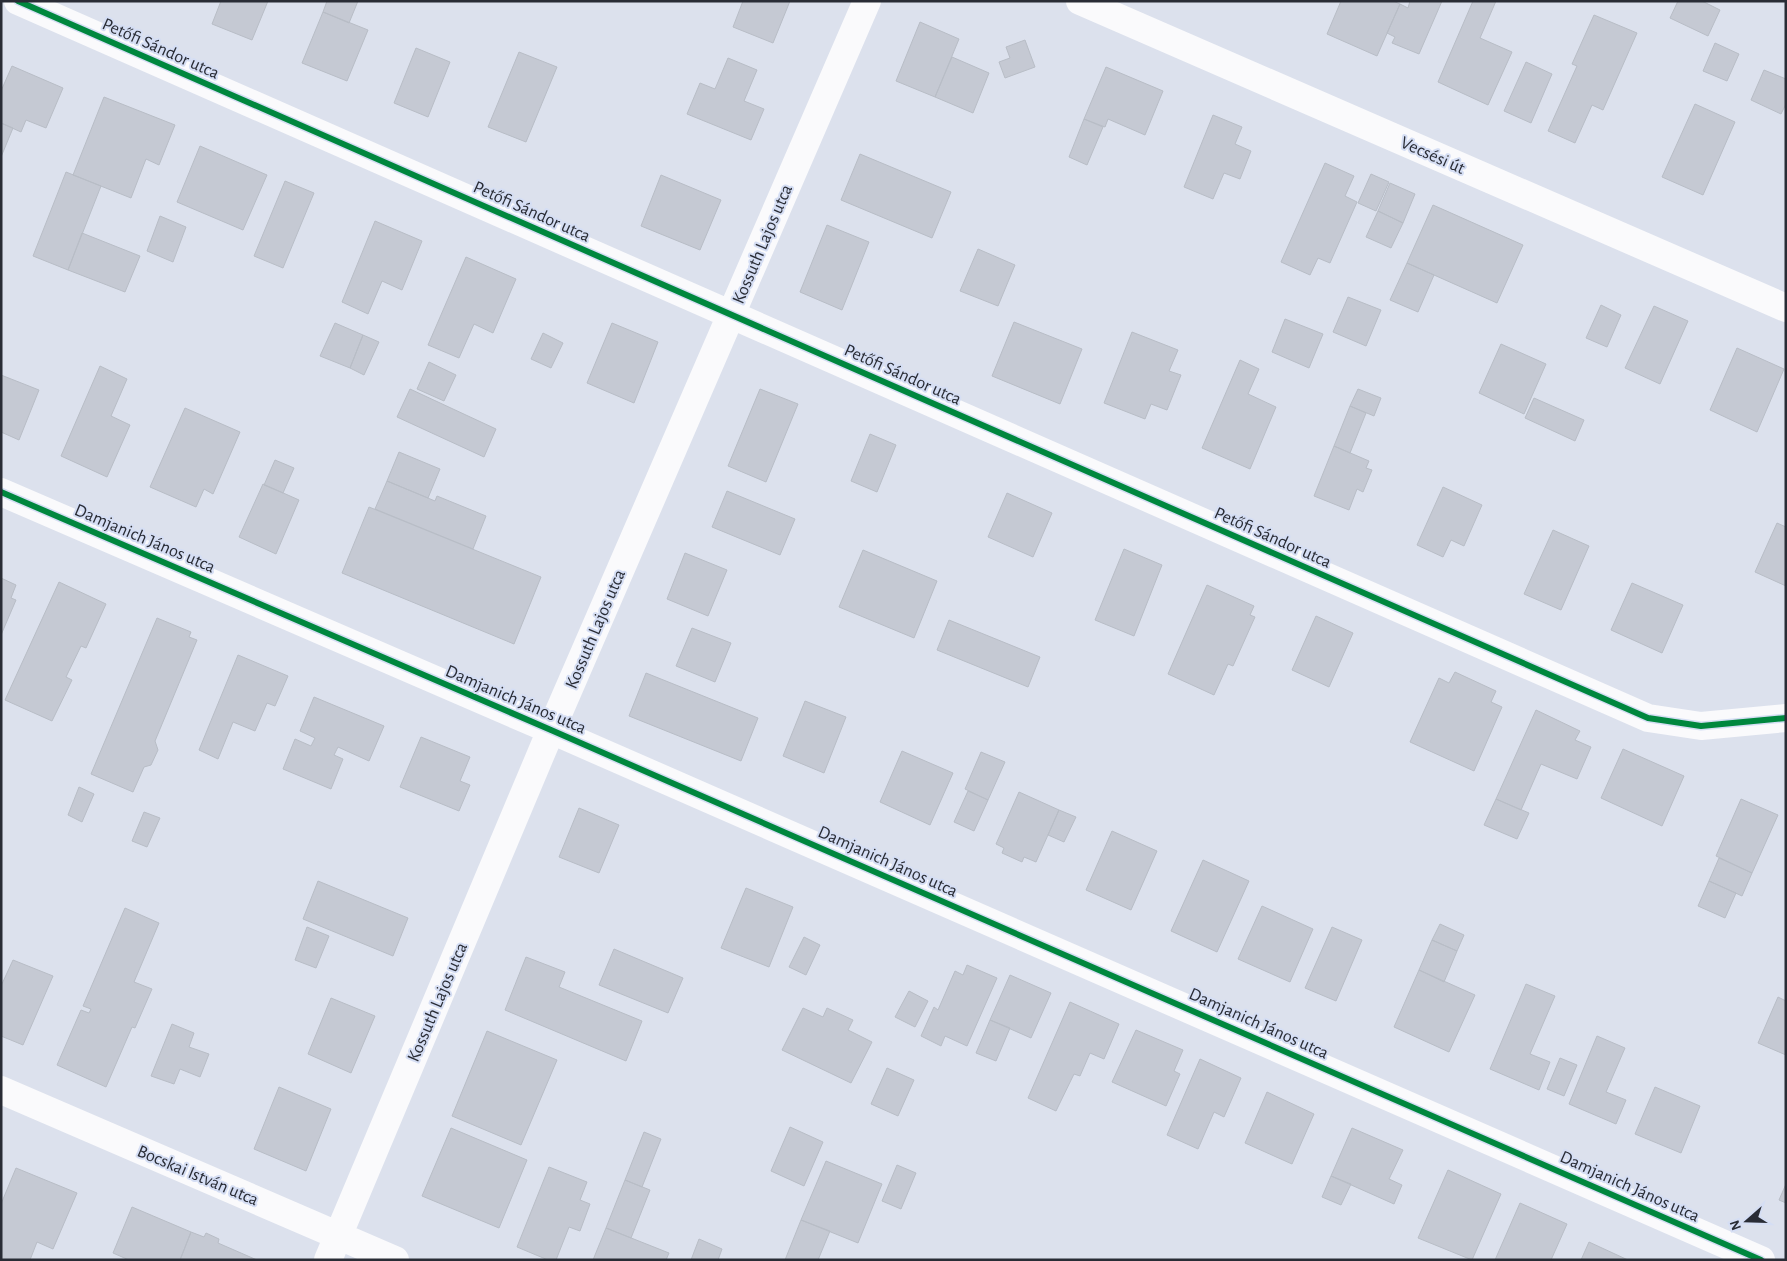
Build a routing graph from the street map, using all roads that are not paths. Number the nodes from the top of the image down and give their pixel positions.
1 (18, 1) edge
2 (867, 1) edge
3 (1080, 1) edge
4 (1786, 308) edge
5 (731, 315) junction
6 (1, 492) edge
7 (1786, 718) edge
8 (551, 730) junction
9 (1, 1090) edge
10 (339, 1235) junction
11 (328, 1260) edge
12 (395, 1260) edge
13 (1761, 1260) edge

1 - 5 street, Petőfi Sándor utca
2 - 5 street, Kossuth Lajos utca
3 - 4 street, Vecsési út
5 - 7 street, Petőfi Sándor utca
5 - 8 street, Kossuth Lajos utca
6 - 8 street, Damjanich János utca
8 - 10 street, Kossuth Lajos utca
8 - 13 street, Damjanich János utca
9 - 10 street, Bocskai István utca
10 - 11 street, Kossuth Lajos utca
10 - 12 street, Bocskai István utca

